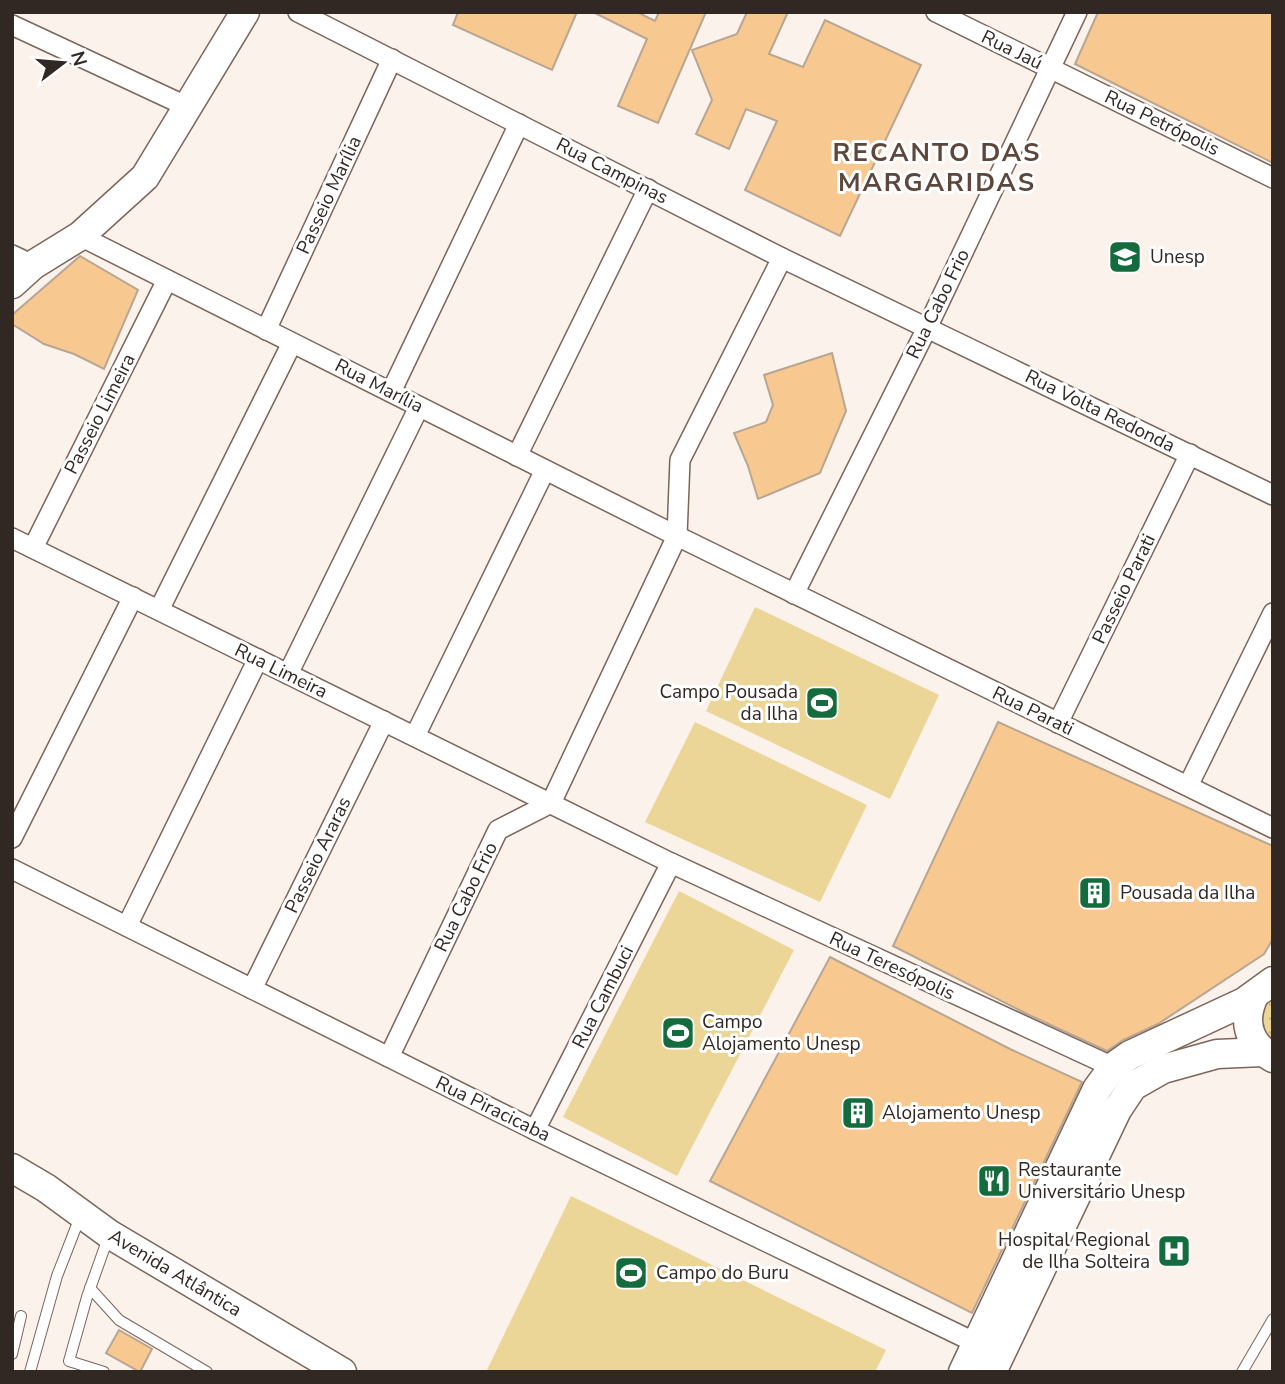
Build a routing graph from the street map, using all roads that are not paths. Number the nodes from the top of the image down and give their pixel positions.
1 (244, 12) edge
2 (936, 12) edge
3 (1077, 12) edge
4 (311, 15) edge
5 (12, 25) edge
6 (392, 59) junction
7 (1051, 69) junction
8 (188, 107) junction
9 (519, 124) junction
10 (1273, 178) edge
11 (648, 189) junction
12 (80, 236) junction
13 (782, 258) junction
14 (22, 260) edge
15 (167, 280) junction
16 (12, 284) edge
17 (927, 328) junction
18 (266, 330) junction
19 (292, 343) junction
20 (391, 392) junction
21 (419, 407) junction
22 (1190, 454) junction
23 (517, 456) junction
24 (545, 470) junction
25 (1273, 495) edge
26 (677, 536) junction
27 (12, 538) edge
28 (33, 548) junction
29 (794, 594) junction
30 (133, 597) junction
31 (159, 610) junction
32 (1273, 613) edge
33 (258, 659) junction
34 (288, 674) junction
35 (384, 721) junction
36 (1058, 723) junction
37 (415, 736) junction
38 (1188, 786) junction
39 (551, 803) junction
40 (1273, 828) edge
41 (12, 838) edge
42 (671, 863) junction
43 (12, 869) edge
44 (127, 926) junction
45 (252, 989) junction
46 (1263, 989) edge
47 (1268, 1055) edge
48 (389, 1057) junction
49 (1113, 1067) junction
50 (535, 1130) junction
51 (12, 1168) edge
52 (82, 1214) junction
53 (110, 1234) junction
54 (90, 1289) junction
55 (21, 1316) dead end
56 (1273, 1319) edge
57 (976, 1343) junction
58 (12, 1354) edge
59 (30, 1372) edge
60 (104, 1372) edge
61 (207, 1372) edge
62 (342, 1372) edge
63 (963, 1372) edge
64 (992, 1372) edge
65 (1242, 1372) edge

1 - 8 street
2 - 7 street, Rua Jaú
3 - 7 street, Rua Cabo Frio
4 - 6 street, Rua Campinas
5 - 8 street
6 - 9 street, Rua Campinas
6 - 18 street, Passeio Marília
7 - 10 street, Rua Petrópolis
7 - 17 street, Rua Cabo Frio
8 - 12 street
9 - 11 street, Rua Campinas
9 - 20 street
11 - 13 street, Rua Campinas
11 - 23 street
12 - 14 street
12 - 15 street, Rua Marília
13 - 17 street, Rua Campinas
13 - 26 street
14 - 16 street
15 - 18 street, Rua Marília
15 - 28 street, Passeio Limeira
17 - 22 street, Rua Volta Redonda
17 - 29 street, Rua Cabo Frio
18 - 19 street, Rua Marília
19 - 20 street, Rua Marília
19 - 31 street
20 - 21 street, Rua Marília
21 - 23 street, Rua Marília
21 - 34 street
22 - 25 street, Rua Volta Redonda
22 - 36 street, Passeio Parati
23 - 24 street, Rua Marília
24 - 26 street, Rua Marília
24 - 37 street
26 - 29 street, Rua Parati
26 - 39 street
27 - 28 street, Rua Limeira
28 - 30 street, Rua Limeira
29 - 36 street, Rua Parati
30 - 31 street, Rua Limeira
30 - 41 street
31 - 33 street, Rua Limeira
32 - 38 street
33 - 34 street, Rua Limeira
33 - 44 street
34 - 35 street, Rua Limeira
35 - 37 street, Rua Limeira
35 - 45 street, Passeio Araras
36 - 38 street, Rua Parati
37 - 39 street, Rua Limeira
38 - 40 street, Rua Parati
39 - 42 street, Rua Teresópolis
39 - 48 street, Rua Cabo Frio
42 - 49 street, Rua Teresópolis
42 - 50 street, Rua Cambuci
43 - 44 street, Rua Piracicaba
44 - 45 street, Rua Piracicaba
45 - 48 street, Rua Piracicaba
46 - 47 street
46 - 49 street
47 - 64 street
48 - 50 street, Rua Piracicaba
49 - 57 street
50 - 57 street, Rua Piracicaba
51 - 52 street, Avenida Atlântica
52 - 53 street, Avenida Atlântica
52 - 59 lane
53 - 54 lane
53 - 62 street, Avenida Atlântica
54 - 60 lane
54 - 61 lane
55 - 58 lane
56 - 65 lane
57 - 63 street

